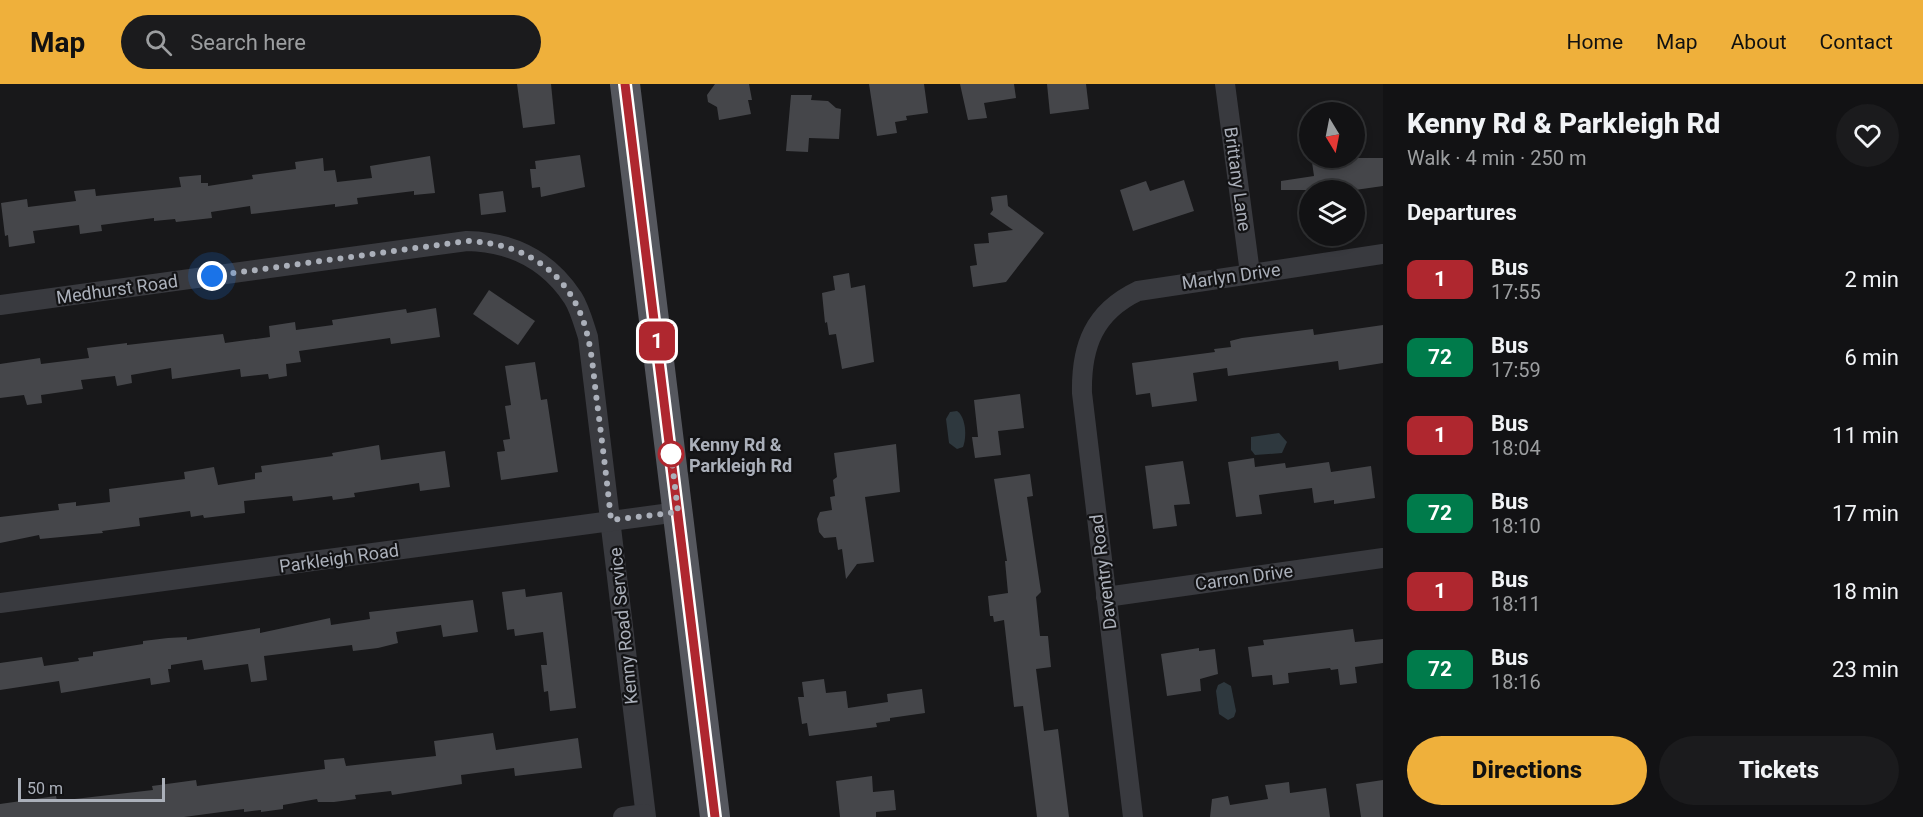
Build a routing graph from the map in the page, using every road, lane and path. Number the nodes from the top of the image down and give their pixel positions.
1 (626, 84) edge
2 (1225, 84) edge
3 (1383, 254) edge
4 (549, 268) joint
5 (1250, 273) junction
6 (0, 304) edge
7 (1095, 329) joint
8 (678, 512) junction
9 (611, 520) junction
10 (1383, 558) edge
11 (1106, 597) junction
12 (0, 603) edge
13 (646, 815) edge
14 (623, 817) edge
15 (715, 817) edge
16 (1132, 817) edge

1 - 8 main road
2 - 5 street, Brittany Lane
3 - 5 street, Marlyn Drive
4 - 6 street, Medhurst Road
4 - 9 street, Kenny Road Service
5 - 7 street, Marlyn Drive
7 - 11 street, Daventry Road
8 - 9 street, Parkleigh Road
8 - 15 main road
9 - 12 street, Parkleigh Road
9 - 13 street, Kenny Road Service
10 - 11 street, Carron Drive
11 - 16 street, Daventry Road
13 - 14 street

